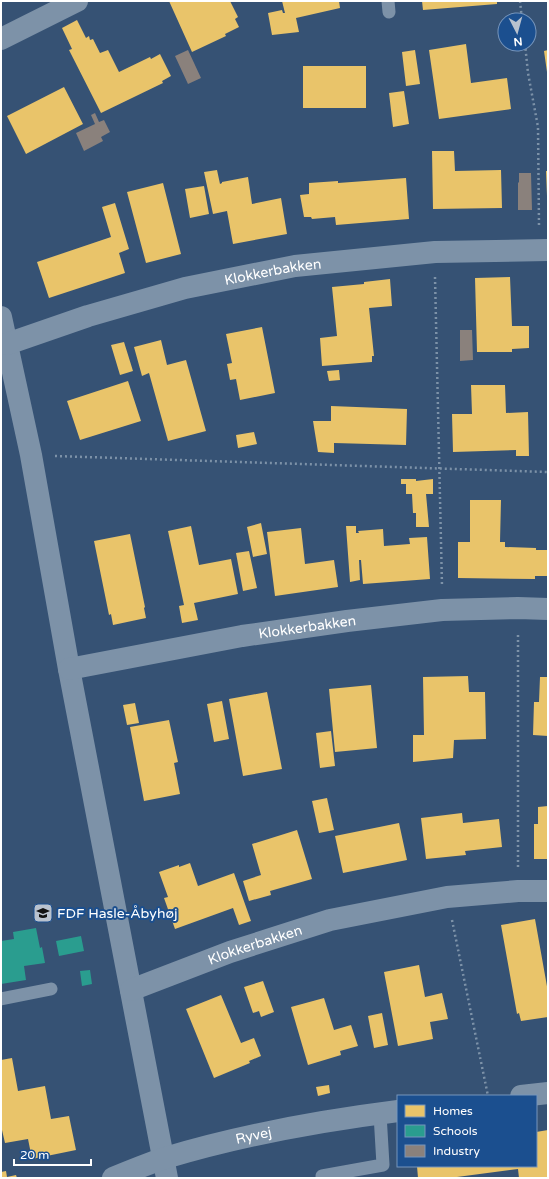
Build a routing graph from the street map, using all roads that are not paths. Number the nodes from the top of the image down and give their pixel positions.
1 (77, 1) edge
2 (1, 39) edge
3 (544, 250) edge
4 (1, 317) edge
5 (7, 344) junction
6 (548, 609) edge
7 (69, 669) junction
8 (548, 891) edge
9 (51, 989) dead end
10 (131, 990) junction
11 (1, 999) edge
12 (548, 1092) edge
13 (528, 1095) edge
14 (389, 1113) edge
15 (165, 1168) edge
16 (322, 1176) dead end
17 (113, 1178) edge

1 - 2 street
3 - 5 street, Klokkerbakken
4 - 5 street
5 - 7 street
6 - 7 street, Klokkerbakken
7 - 10 street
8 - 10 street, Klokkerbakken
9 - 11 lane
10 - 15 street
12 - 13 street
14 - 15 street, Ryvej
14 - 16 lane
15 - 17 street, Ryvej

